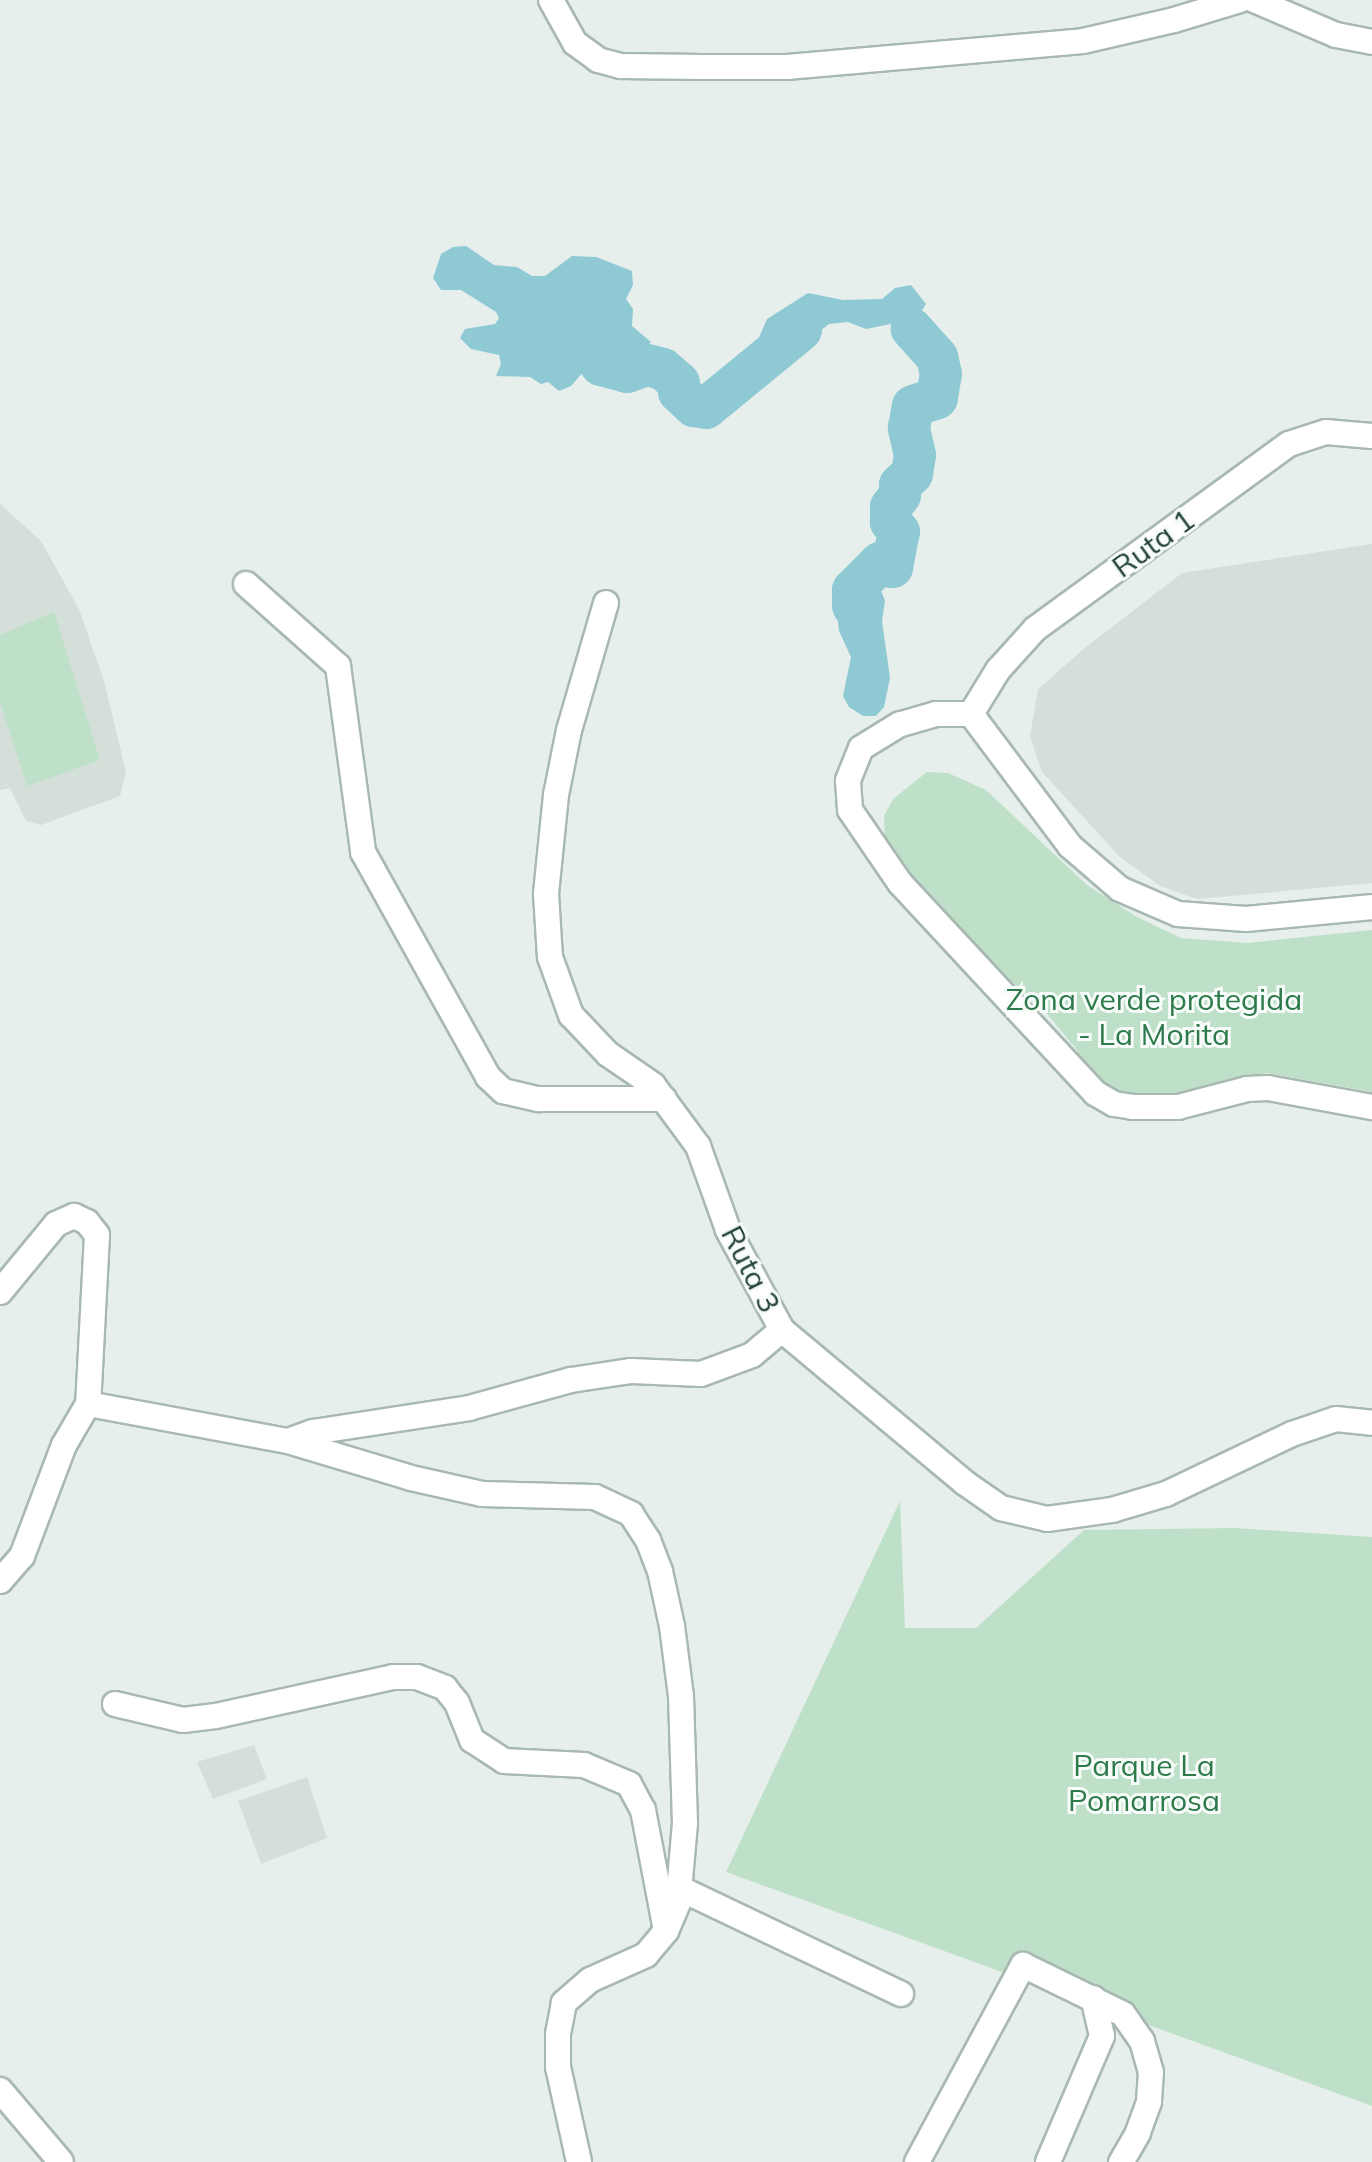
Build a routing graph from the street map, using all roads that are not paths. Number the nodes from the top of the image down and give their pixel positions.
1 (551, 0) edge
2 (1240, 0) edge
3 (1254, 0) edge
4 (1372, 42) edge
5 (1372, 436) edge
6 (246, 584) dead end
7 (606, 603) dead end
8 (971, 714) junction
9 (1372, 907) edge
10 (664, 1099) junction
11 (1372, 1107) edge
12 (0, 1292) edge
13 (782, 1330) junction
14 (88, 1404) junction
15 (1372, 1423) edge
16 (288, 1441) junction
17 (0, 1581) edge
18 (115, 1704) dead end
19 (679, 1888) junction
20 (666, 1931) junction
21 (901, 1994) dead end
22 (1093, 1998) junction
23 (0, 2090) edge
24 (61, 2162) edge
25 (579, 2162) edge
26 (917, 2162) edge
27 (1048, 2162) edge
28 (1121, 2162) edge

1 - 2 street
3 - 4 street
5 - 8 street, Ruta 1
6 - 10 street
7 - 10 street, Ruta 3
8 - 9 street
8 - 11 street
10 - 13 street, Ruta 3
12 - 14 street
13 - 15 street, Ruta 3
13 - 16 street
14 - 16 street
14 - 17 street
16 - 19 street
18 - 20 street
19 - 20 street
19 - 21 street
20 - 25 street
22 - 26 street
22 - 27 street
22 - 28 street
23 - 24 street

